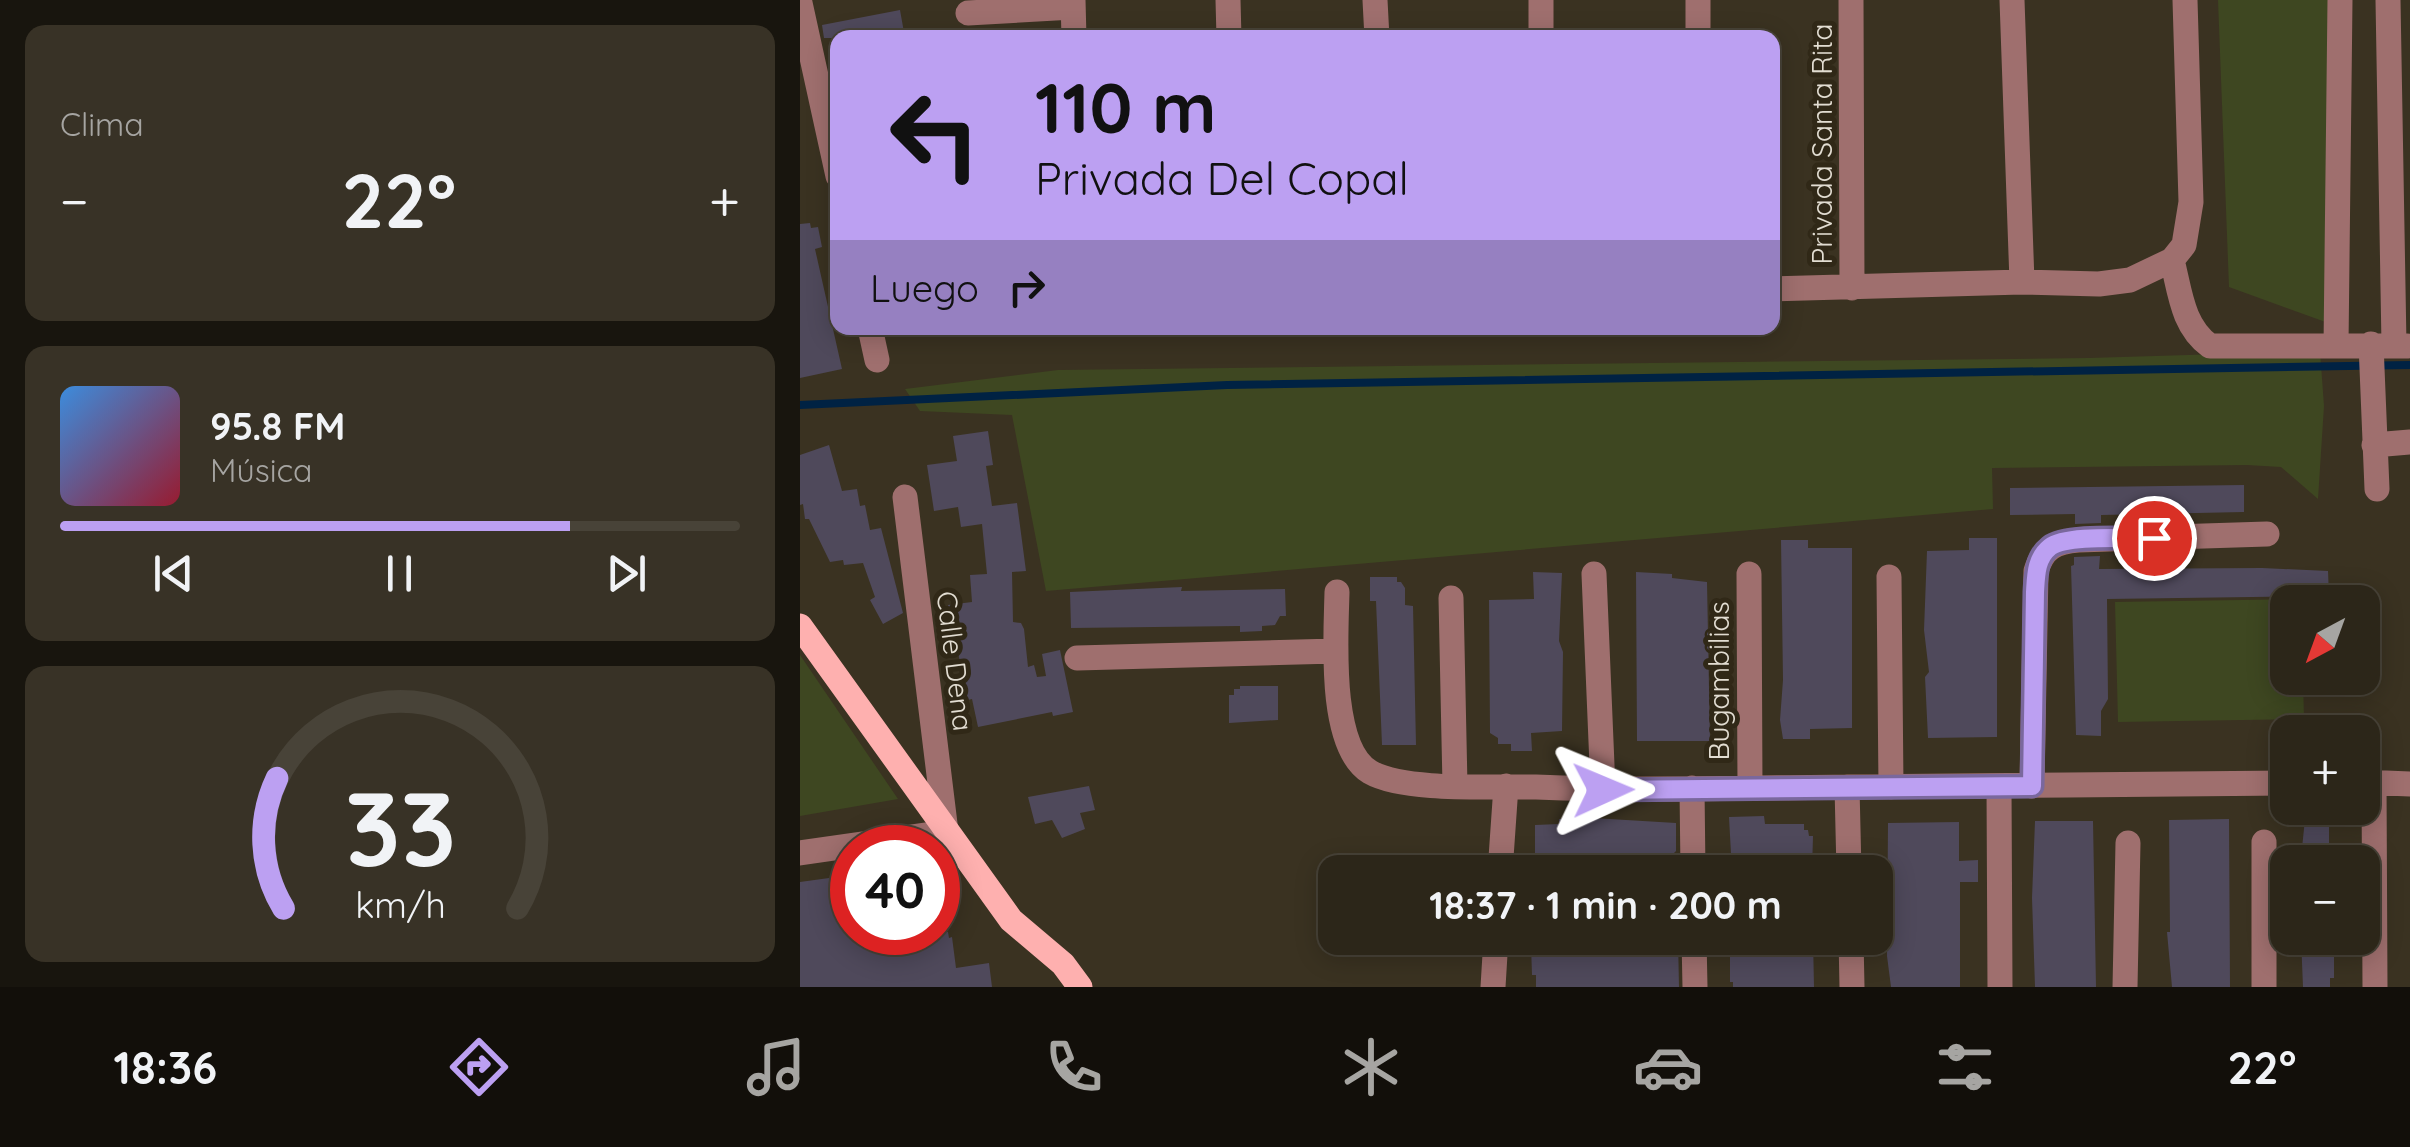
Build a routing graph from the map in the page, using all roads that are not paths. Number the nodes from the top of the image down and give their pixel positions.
1 (1228, 0) edge
2 (1375, 0) edge
3 (1541, 0) edge
4 (1698, 0) edge
5 (1851, 0) edge
6 (2012, 0) edge
7 (2185, 0) edge
8 (2340, 0) edge
9 (2388, 0) edge
10 (800, 3) edge
11 (1073, 4) edge
12 (968, 17) edge
13 (1074, 30) edge
14 (1229, 30) edge
15 (1376, 30) edge
16 (1541, 30) edge
17 (1698, 30) edge
18 (830, 140) edge
19 (2172, 260) junction
20 (2401, 266) edge
21 (2022, 282) junction
22 (1852, 288) junction
23 (1780, 289) edge
24 (872, 335) edge
25 (2336, 346) junction
26 (2386, 349) edge
27 (877, 360) dead end
28 (2373, 433) junction
29 (2410, 442) edge
30 (2377, 489) dead end
31 (905, 497) dead end
32 (2267, 534) dead end
33 (1594, 574) dead end
34 (1749, 574) dead end
35 (1889, 578) dead end
36 (1338, 592) dead end
37 (1451, 598) dead end
38 (800, 626) edge
39 (1336, 651) junction
40 (1077, 658) dead end
41 (2270, 782) edge
42 (2380, 783) edge
43 (2410, 784) edge
44 (1455, 786) junction
45 (1506, 786) junction
46 (2000, 786) junction
47 (2032, 786) junction
48 (1847, 787) junction
49 (1891, 787) junction
50 (1692, 788) junction
51 (1750, 788) junction
52 (1603, 790) junction
53 (941, 825) edge
54 (945, 825) edge
55 (2369, 825) edge
56 (2264, 842) dead end
57 (2128, 843) dead end
58 (830, 849) edge
59 (960, 851) edge
60 (800, 853) edge
61 (1501, 855) edge
62 (1693, 855) edge
63 (1849, 855) edge
64 (1495, 955) edge
65 (1694, 955) edge
66 (1851, 955) edge
67 (1080, 987) edge
68 (1492, 987) edge
69 (1695, 987) edge
70 (1852, 987) edge
71 (2000, 987) edge
72 (2125, 987) edge
73 (2264, 987) edge
74 (2375, 987) edge

1 - 14 street
2 - 15 street
3 - 16 street
4 - 17 street
5 - 22 street, Privada Santa Rita
6 - 21 street
7 - 19 street
8 - 25 street
9 - 20 street
10 - 18 street
11 - 12 street
11 - 13 street
19 - 21 street
19 - 25 street
20 - 26 street
21 - 22 street
22 - 23 street
24 - 27 street
25 - 26 street
26 - 28 street
28 - 29 street
28 - 30 street
31 - 54 street, Calle Dena
32 - 47 street
33 - 52 street
34 - 51 street, Bugambilias
35 - 49 street
36 - 39 street
37 - 44 street
38 - 53 main road
39 - 40 street
39 - 44 street
41 - 47 street
42 - 43 street
44 - 45 street
45 - 52 street
45 - 61 street
46 - 47 street
46 - 49 street
46 - 71 street
48 - 49 street
48 - 51 street
48 - 63 street
50 - 51 street
50 - 52 street
50 - 62 street
55 - 74 street
56 - 73 street
57 - 72 street
58 - 60 street
59 - 67 main road
64 - 68 street
65 - 69 street
66 - 70 street

